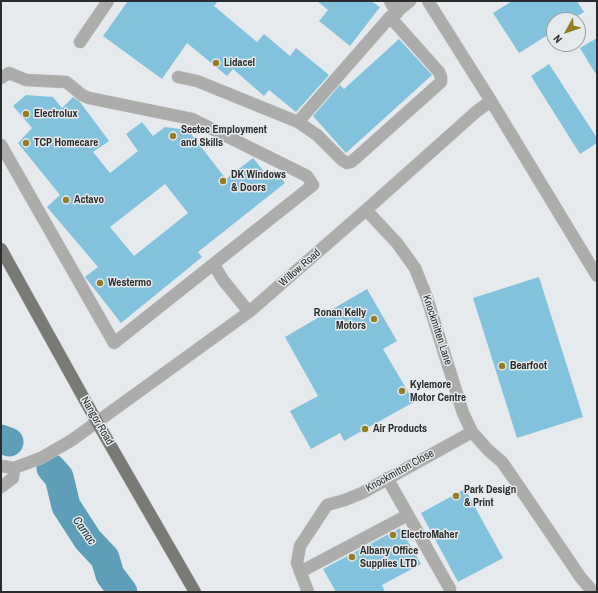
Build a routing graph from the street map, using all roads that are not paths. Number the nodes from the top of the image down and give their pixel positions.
1 (108, 1) edge
2 (390, 1) edge
3 (410, 1) edge
4 (428, 1) edge
5 (393, 15) junction
6 (80, 42) dead end
7 (178, 77) dead end
8 (1, 78) edge
9 (491, 101) junction
10 (298, 122) junction
11 (1, 145) edge
12 (366, 210) junction
13 (1, 249) edge
14 (214, 265) junction
15 (597, 276) edge
16 (249, 312) junction
17 (97, 422) junction
18 (472, 432) junction
19 (1, 466) edge
20 (14, 468) junction
21 (387, 478) junction
22 (1, 487) edge
23 (408, 515) junction
24 (300, 572) junction
25 (450, 589) dead end
26 (195, 592) edge
27 (308, 592) edge
28 (593, 592) edge

1 - 6 street
2 - 5 street
3 - 5 street
4 - 9 street
5 - 10 street
5 - 10 street
7 - 10 street
8 - 14 street
9 - 12 street, Willow Road
9 - 15 street
11 - 14 street
12 - 16 street, Willow Road
12 - 18 street, Knockmitten Lane
13 - 17 main road, Nangor Road
14 - 16 street
16 - 17 street, Willow Road
17 - 20 street, Willow Road
17 - 26 main road, Nangor Road
18 - 21 street, Knockmitton Close
18 - 28 street, Knockmitten Lane
19 - 20 street
20 - 22 street
21 - 23 street
21 - 24 street, Knockmitton Close
23 - 24 street
23 - 25 street
24 - 27 street

